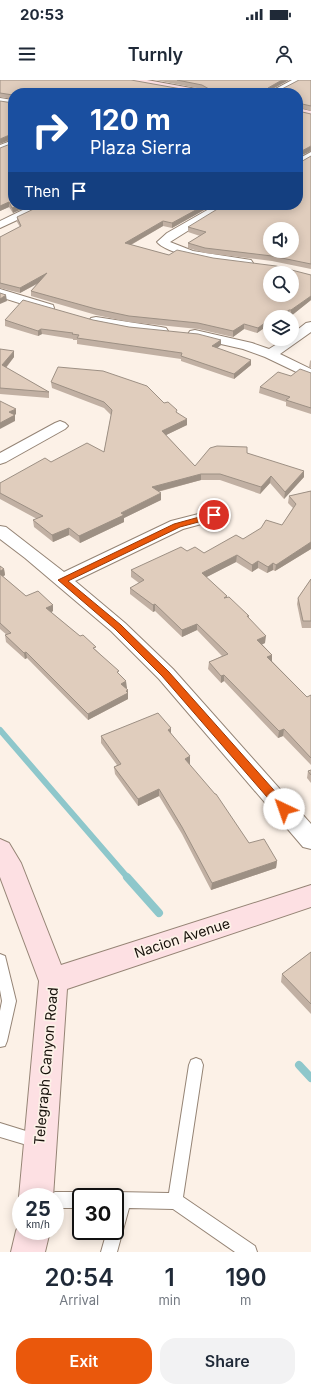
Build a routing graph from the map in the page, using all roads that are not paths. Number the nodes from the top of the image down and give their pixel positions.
1 (137, 80) edge
2 (299, 80) edge
3 (177, 88) edge
4 (282, 88) edge
5 (31, 210) edge
6 (215, 210) edge
7 (0, 225) edge
8 (259, 264) edge
9 (0, 293) edge
10 (60, 312) edge
11 (86, 318) edge
12 (311, 326) edge
13 (270, 354) junction
14 (311, 375) edge
15 (60, 426) dead end
16 (0, 459) edge
17 (214, 515) dead end
18 (0, 531) edge
19 (62, 580) junction
20 (311, 840) edge
21 (0, 850) edge
22 (311, 896) edge
23 (0, 960) edge
24 (54, 981) junction
25 (0, 1041) edge
26 (196, 1065) dead end
27 (0, 1130) edge
28 (40, 1142) junction
29 (37, 1188) edge
30 (124, 1200) edge
31 (175, 1201) junction
32 (32, 1240) edge
33 (112, 1240) edge
34 (28, 1252) edge
35 (109, 1252) edge
36 (248, 1252) edge

1 - 3 street
2 - 4 street
5 - 7 street
6 - 8 street
9 - 10 street
11 - 13 street
12 - 13 street
13 - 14 street
15 - 16 street
17 - 19 street
18 - 19 street
19 - 20 street
21 - 24 street, Telegraph Canyon Road
22 - 24 street, Nacion Avenue
23 - 25 lane
24 - 28 street, Telegraph Canyon Road
26 - 31 lane
27 - 28 lane
28 - 29 street, Telegraph Canyon Road
30 - 31 lane
31 - 36 lane
32 - 34 street
33 - 35 lane

